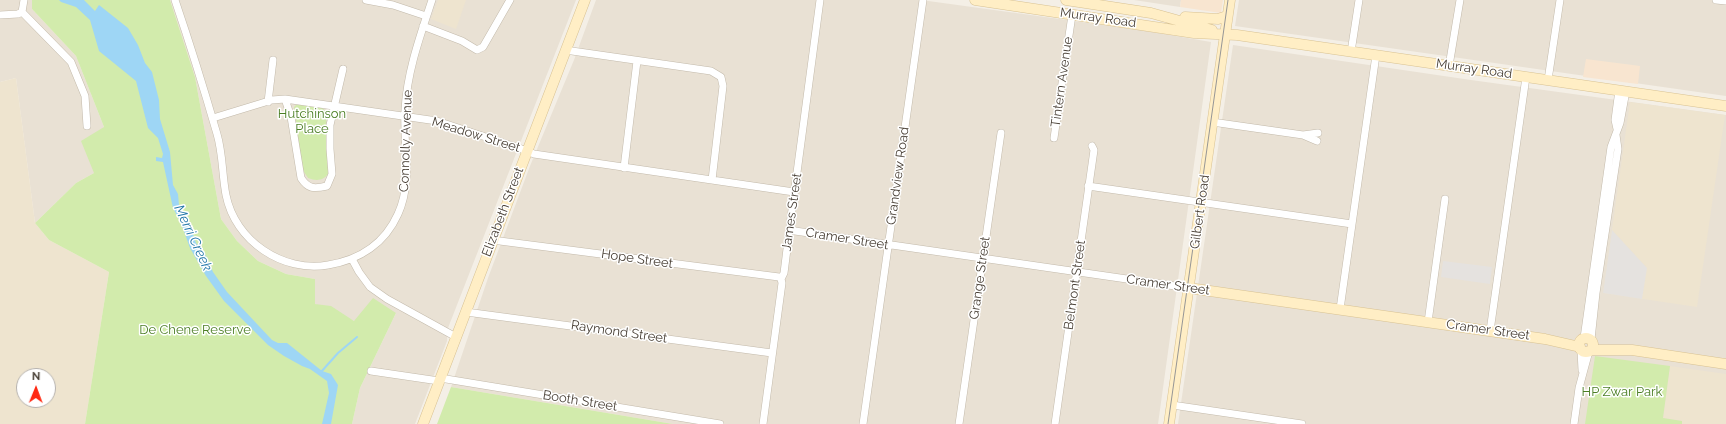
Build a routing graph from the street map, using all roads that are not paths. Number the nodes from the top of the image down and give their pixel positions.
1 (24, 0) edge
2 (366, 0) edge
3 (432, 0) edge
4 (510, 0) edge
5 (585, 0) edge
6 (820, 0) edge
7 (923, 0) edge
8 (974, 0) edge
9 (1230, 0) edge
10 (1359, 0) edge
11 (1460, 0) edge
12 (1560, 0) edge
13 (1716, 0) edge
14 (178, 1) edge
15 (1070, 1) edge
16 (1726, 1) edge
17 (1009, 3) edge
18 (1119, 4) edge
19 (22, 12) junction
20 (1151, 13) junction
21 (0, 15) edge
22 (1072, 15) junction
23 (426, 16) junction
24 (1227, 16) junction
25 (1116, 21) junction
26 (423, 26) junction
27 (1224, 34) junction
28 (565, 50) junction
29 (1351, 52) junction
30 (1376, 55) junction
31 (273, 60) dead end
32 (637, 61) junction
33 (1449, 66) junction
34 (343, 70) dead end
35 (1526, 77) junction
36 (1548, 80) junction
37 (1623, 91) junction
38 (285, 99) junction
39 (268, 102) junction
40 (334, 106) junction
41 (1726, 106) edge
42 (405, 116) junction
43 (213, 118) junction
44 (1212, 122) junction
45 (87, 126) dead end
46 (1000, 133) dead end
47 (1318, 133) dead end
48 (1303, 135) junction
49 (1054, 138) dead end
50 (1317, 141) dead end
51 (1092, 146) dead end
52 (527, 151) junction
53 (624, 168) junction
54 (712, 180) junction
55 (1088, 186) junction
56 (794, 192) junction
57 (1445, 199) dead end
58 (1201, 202) junction
59 (1352, 224) junction
60 (791, 229) junction
61 (492, 240) junction
62 (888, 246) junction
63 (983, 258) junction
64 (352, 259) junction
65 (1076, 272) junction
66 (781, 279) junction
67 (1189, 288) junction
68 (1340, 309) junction
69 (466, 312) junction
70 (1428, 322) junction
71 (1490, 331) junction
72 (456, 337) junction
73 (1586, 345) junction
74 (772, 353) junction
75 (1726, 364) edge
76 (371, 371) dead end
77 (440, 380) junction
78 (1172, 405) junction
79 (423, 424) edge
80 (720, 424) edge
81 (763, 424) edge
82 (863, 424) edge
83 (959, 424) edge
84 (1055, 424) edge
85 (1169, 424) edge
86 (1302, 424) edge
87 (1574, 424) edge

1 - 19 street
2 - 23 street
3 - 23 street, Connolly Avenue
4 - 26 street
5 - 28 main road, Elizabeth Street
6 - 56 street, James Street
7 - 62 street, Grandview Road
8 - 17 main road, Murray Road
9 - 24 main road, Gilbert Road
10 - 29 street
11 - 33 street
12 - 36 street
13 - 16 street
14 - 43 street, Connolly Avenue
15 - 18 main road, Murray Road
15 - 22 main road, Tintern Avenue
17 - 22 main road, Murray Road
18 - 20 main road, Murray Road
18 - 25 main road
19 - 21 street
19 - 45 street
20 - 24 main road
20 - 27 main road, Murray Road
22 - 25 main road, Murray Road
22 - 49 street, Tintern Avenue
23 - 26 street, Connolly Avenue
24 - 27 main road, Gilbert Road
25 - 27 main road, Murray Road
26 - 42 street, Connolly Avenue
27 - 29 main road, Murray Road
27 - 44 main road, Gilbert Road
28 - 32 street
28 - 52 main road, Elizabeth Street
29 - 30 main road, Murray Road
30 - 33 main road, Murray Road
30 - 59 street
31 - 39 street
32 - 53 street
32 - 54 street
33 - 35 main road, Murray Road
34 - 40 street
35 - 36 main road, Murray Road
35 - 71 street
36 - 37 main road, Murray Road
37 - 41 main road, Murray Road
37 - 73 street
38 - 39 street, Meadow Street
38 - 40 street, Meadow Street
38 - 40 street
39 - 43 street, Meadow Street
40 - 42 street, Meadow Street
42 - 52 street, Meadow Street
42 - 64 street, Connolly Avenue
43 - 64 street, Connolly Avenue
44 - 48 street
44 - 58 main road, Gilbert Road
46 - 63 street, Grange Street
47 - 48 street
48 - 50 street
51 - 55 street, Belmont Street
52 - 53 street, Meadow Street
52 - 61 main road, Elizabeth Street
53 - 54 street, Meadow Street
54 - 56 street, Meadow Street
55 - 58 street
55 - 65 street, Belmont Street
56 - 60 street, James Street
57 - 70 street
58 - 59 street
58 - 67 main road, Gilbert Road
59 - 68 street
60 - 62 street, Cramer Street
60 - 66 street, James Street
61 - 66 street, Hope Street
61 - 69 main road, Elizabeth Street
62 - 63 street, Cramer Street
62 - 82 street, Grandview Road
63 - 65 street, Cramer Street
63 - 83 street, Grange Street
64 - 72 street
65 - 67 street, Cramer Street
65 - 84 street, Belmont Street
66 - 74 street, James Street
67 - 68 main road, Cramer Street
67 - 78 main road, Gilbert Road
68 - 70 main road, Cramer Street
69 - 72 main road, Elizabeth Street
69 - 74 street, Raymond Street
70 - 71 main road, Cramer Street
71 - 73 main road, Cramer Street
72 - 77 main road, Elizabeth Street
73 - 75 main road, Cramer Street
73 - 87 street
74 - 81 street, James Street
76 - 77 street, Booth Street
77 - 79 main road, Elizabeth Street
77 - 80 street, Booth Street
78 - 85 main road, Gilbert Road
78 - 86 street

